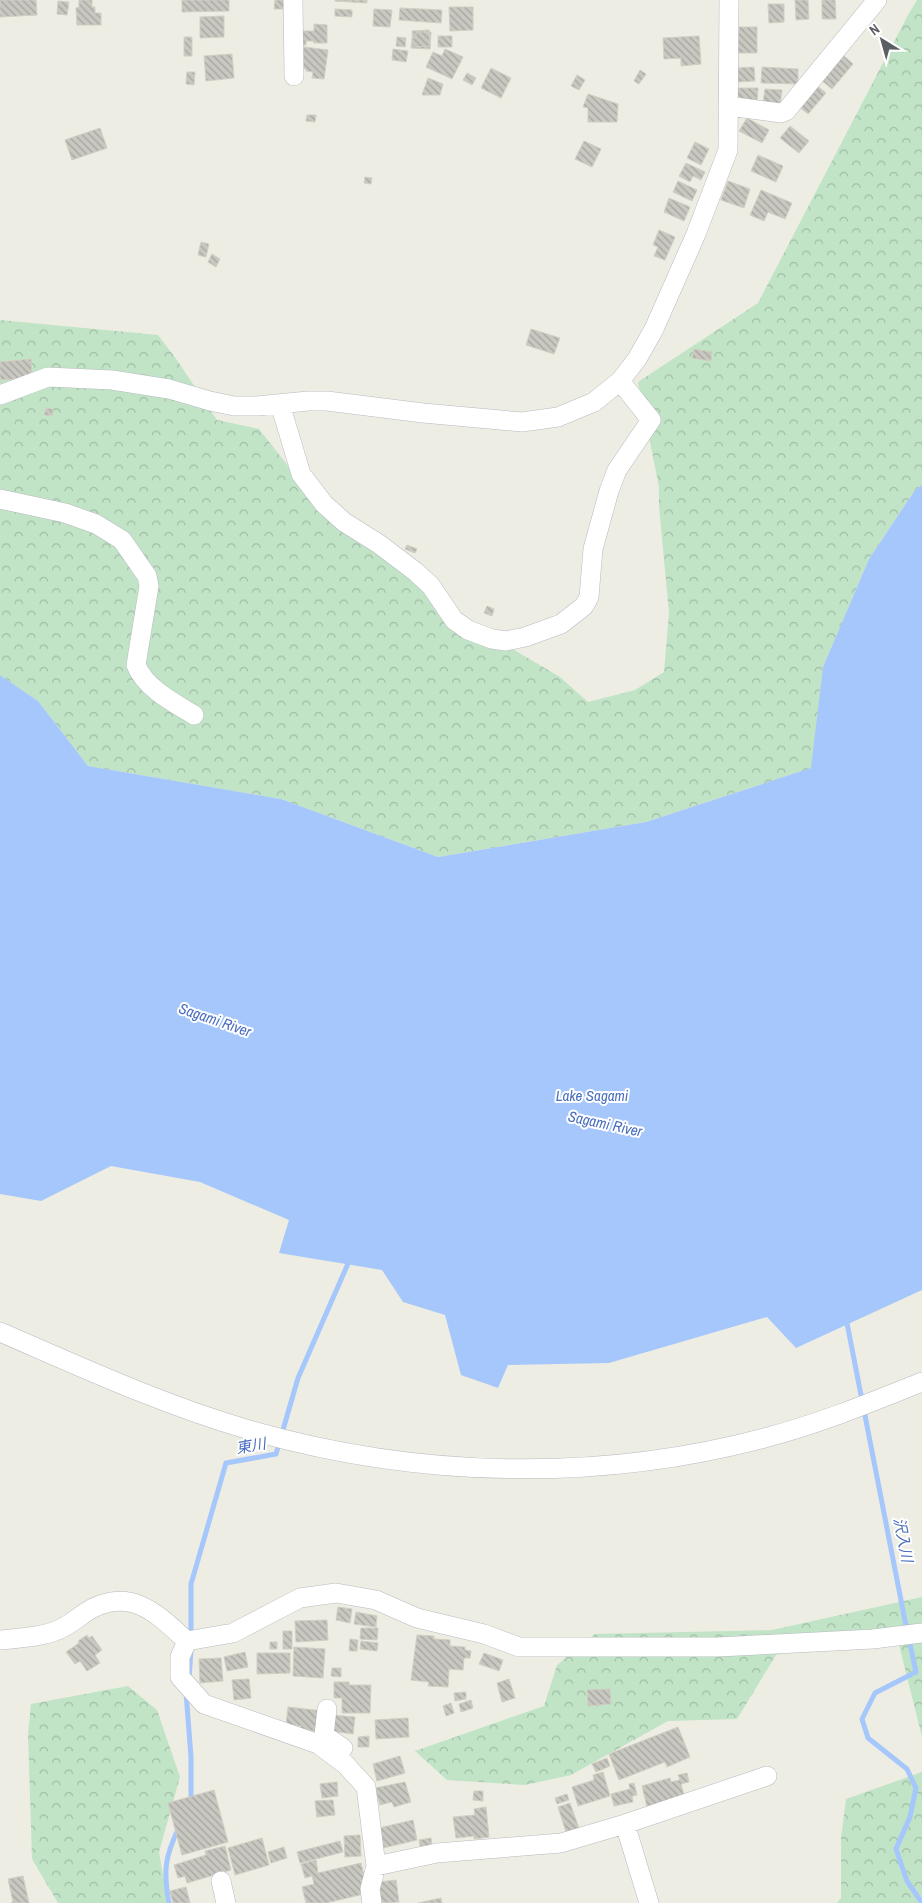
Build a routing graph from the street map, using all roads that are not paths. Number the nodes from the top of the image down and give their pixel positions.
1 (293, 0) edge
2 (729, 0) edge
3 (866, 4) edge
4 (294, 76) dead end
5 (728, 106) junction
6 (620, 381) junction
7 (0, 394) edge
8 (280, 404) junction
9 (0, 499) edge
10 (194, 715) dead end
11 (0, 1332) edge
12 (922, 1382) edge
13 (922, 1633) edge
14 (0, 1640) edge
15 (187, 1641) junction
16 (327, 1709) dead end
17 (348, 1767) junction
18 (767, 1776) dead end
19 (625, 1824) junction
20 (376, 1866) junction
21 (221, 1880) dead end
22 (226, 1903) edge
23 (372, 1903) edge
24 (649, 1903) edge

1 - 4 street
2 - 5 street
3 - 5 street
5 - 6 street
6 - 8 street
6 - 8 street
7 - 8 street
9 - 10 street
11 - 12 street
13 - 15 street
14 - 15 street
15 - 17 street
16 - 17 street
17 - 20 street
18 - 19 street
19 - 20 street
19 - 24 street
20 - 23 street
21 - 22 street

